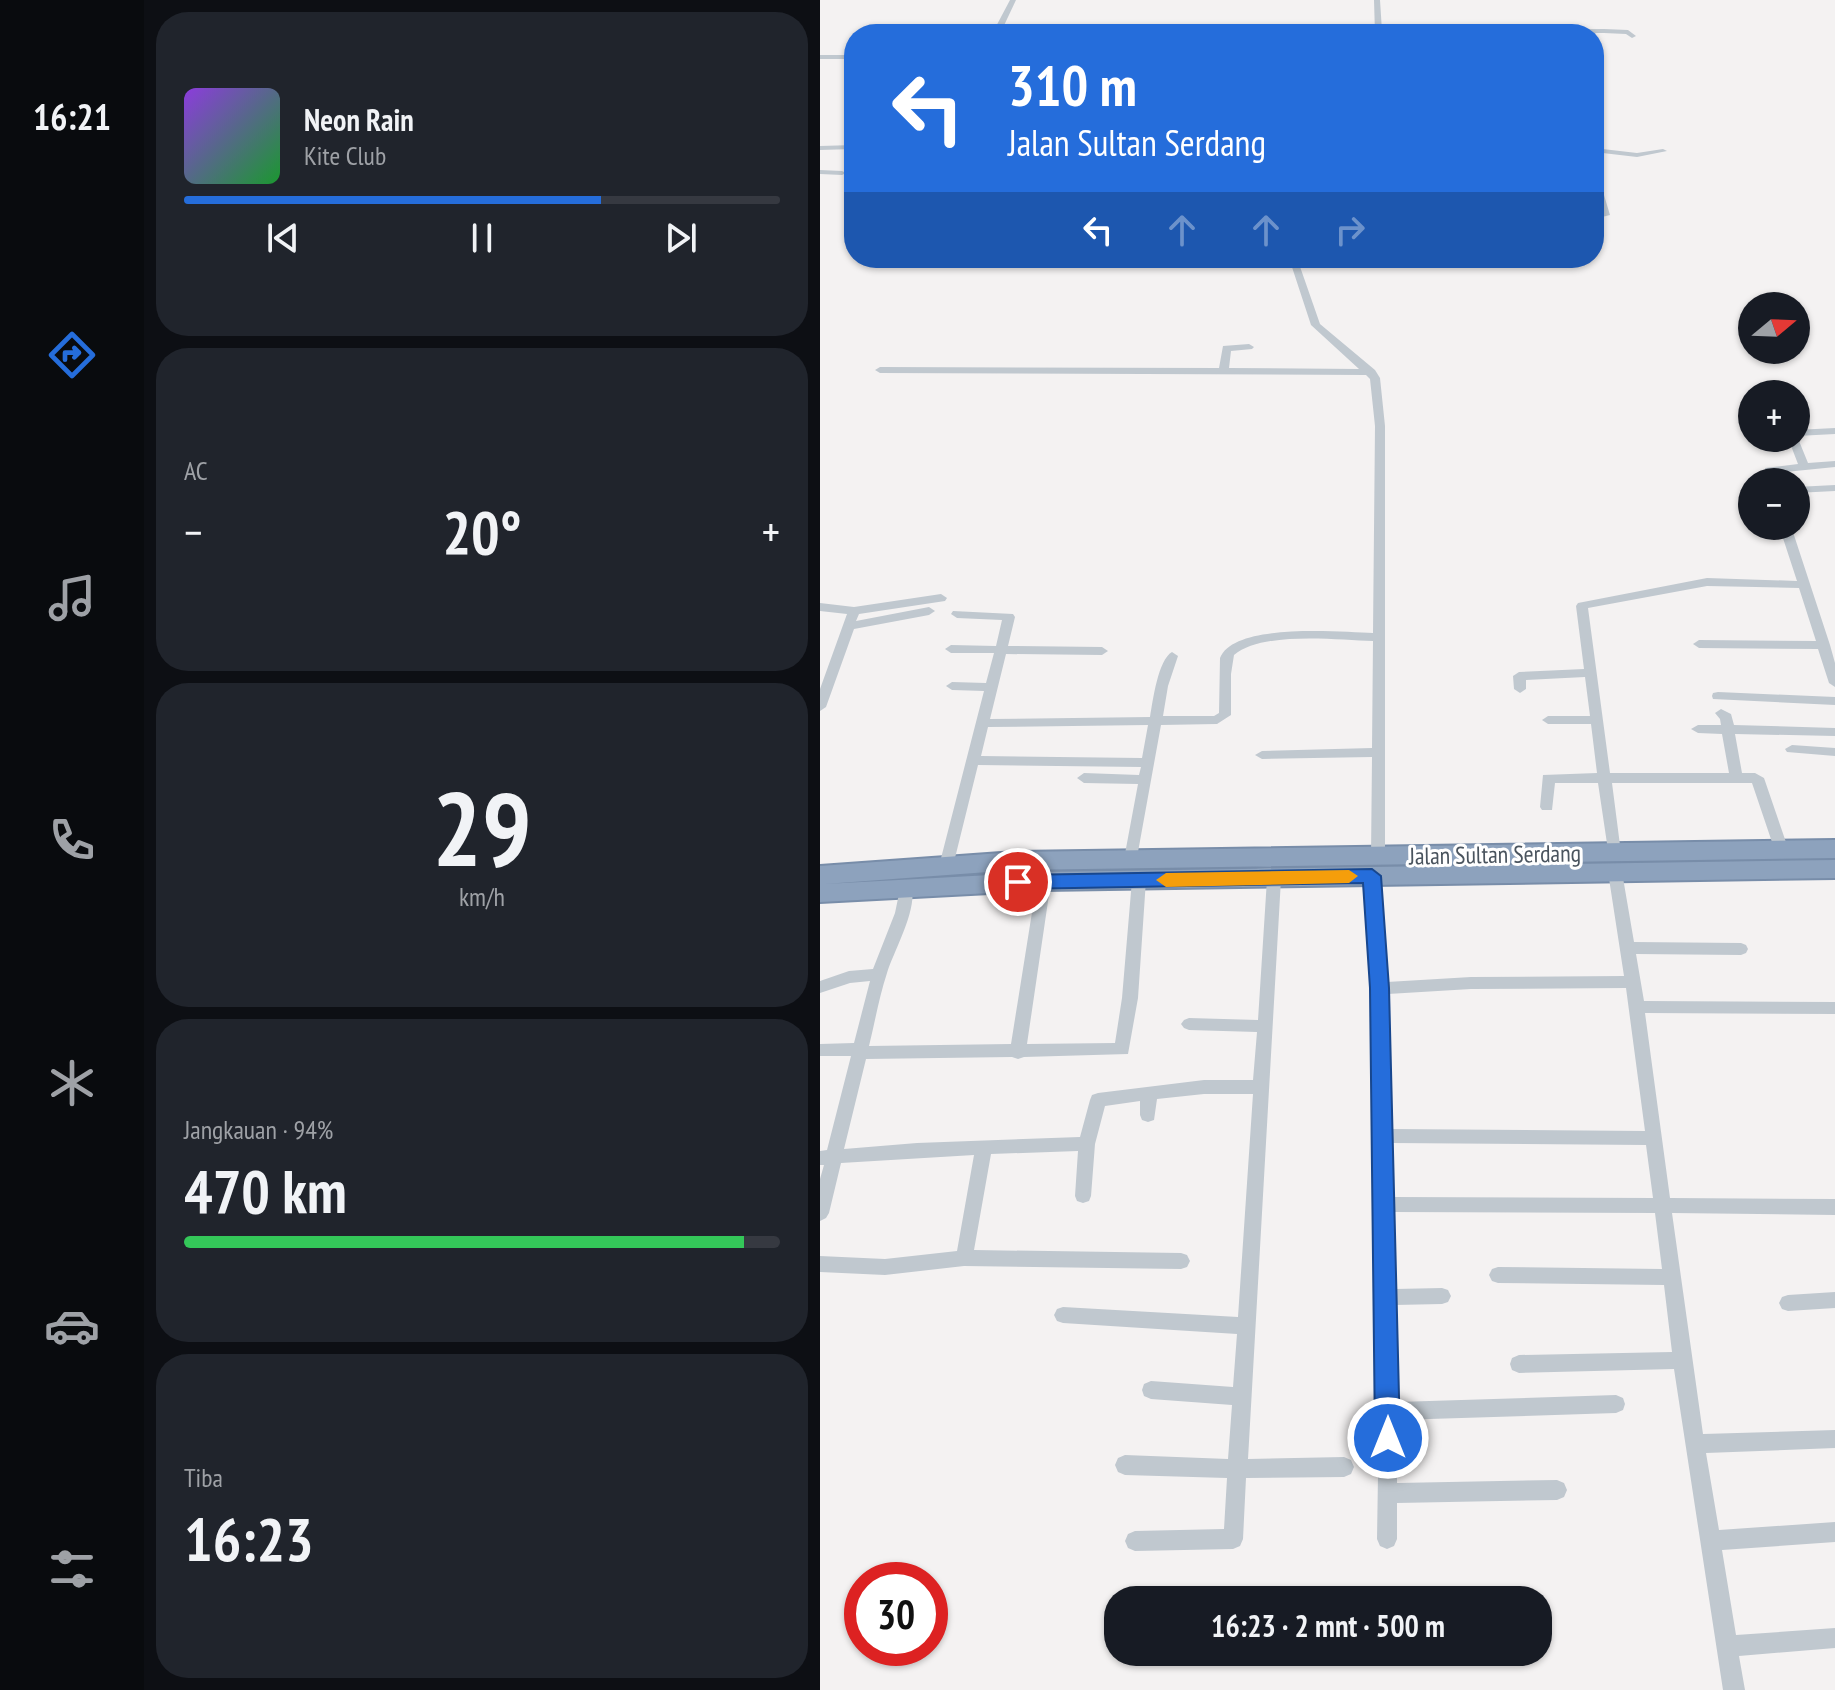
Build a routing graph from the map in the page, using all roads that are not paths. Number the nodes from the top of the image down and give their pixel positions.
1 (1013, 0) edge
2 (1377, 0) edge
3 (1001, 24) edge
4 (1378, 24) edge
5 (1604, 31) edge
6 (1632, 36) dead end
7 (820, 57) edge
8 (844, 57) edge
9 (844, 147) edge
10 (820, 148) edge
11 (1604, 151) edge
12 (1663, 151) dead end
13 (820, 172) edge
14 (842, 173) dead end
15 (1296, 268) edge
16 (1249, 347) dead end
17 (880, 370) dead end
18 (1224, 371) junction
19 (1371, 372) junction
20 (1835, 419) edge
21 (1835, 430) edge
22 (1810, 432) edge
23 (1835, 464) edge
24 (1810, 469) edge
25 (1835, 488) edge
26 (1810, 489) edge
27 (1789, 540) edge
28 (1802, 585) junction
29 (941, 598) dead end
30 (912, 600) junction
31 (820, 607) edge
32 (854, 611) junction
33 (929, 611) dead end
34 (912, 614) junction
35 (957, 614) dead end
36 (852, 626) junction
37 (1379, 637) junction
38 (1699, 644) dead end
39 (1824, 645) junction
40 (951, 649) dead end
41 (1001, 651) junction
42 (1102, 651) dead end
43 (1172, 656) dead end
44 (1589, 673) junction
45 (1835, 683) edge
46 (952, 686) dead end
47 (991, 687) junction
48 (1520, 689) dead end
49 (1718, 696) dead end
50 (1835, 701) edge
51 (820, 707) edge
52 (1721, 713) dead end
53 (1548, 720) dead end
54 (1594, 720) junction
55 (1157, 722) junction
56 (983, 723) junction
57 (1698, 729) dead end
58 (1727, 730) junction
59 (1835, 732) edge
60 (1792, 749) dead end
61 (1379, 752) junction
62 (1835, 752) edge
63 (1262, 755) dead end
64 (973, 760) junction
65 (1149, 763) junction
66 (1084, 778) dead end
67 (1602, 778) junction
68 (1736, 778) junction
69 (1145, 780) junction
70 (1547, 807) dead end
71 (1835, 849) edge
72 (1782, 851) junction
73 (1614, 862) junction
74 (946, 866) junction
75 (1375, 866) junction
76 (1835, 869) edge
77 (1135, 870) junction
78 (820, 875) edge
79 (1274, 879) junction
80 (1044, 881) junction
81 (906, 888) junction
82 (820, 893) edge
83 (1628, 948) junction
84 (1741, 949) dead end
85 (879, 974) junction
86 (1633, 982) junction
87 (820, 987) edge
88 (1380, 988) junction
89 (1637, 1007) junction
90 (1835, 1008) edge
91 (1189, 1024) dead end
92 (1266, 1026) junction
93 (820, 1050) edge
94 (862, 1051) junction
95 (1018, 1053) junction
96 (1262, 1087) junction
97 (1149, 1092) junction
98 (1148, 1115) dead end
99 (1381, 1136) junction
100 (1654, 1138) junction
101 (1087, 1144) junction
102 (984, 1148) junction
103 (827, 1158) edge
104 (1083, 1196) dead end
105 (1382, 1204) junction
106 (1663, 1206) junction
107 (1835, 1207) edge
108 (820, 1213) edge
109 (964, 1258) junction
110 (1181, 1261) dead end
111 (820, 1264) edge
112 (1498, 1275) dead end
113 (1672, 1277) junction
114 (1442, 1296) dead end
115 (1385, 1297) junction
116 (1835, 1300) edge
117 (1788, 1303) dead end
118 (1063, 1315) dead end
119 (1246, 1326) junction
120 (1682, 1360) junction
121 (1519, 1364) dead end
122 (1151, 1390) dead end
123 (1241, 1397) junction
124 (1616, 1404) dead end
125 (1388, 1411) junction
126 (1835, 1439) edge
127 (1696, 1444) junction
128 (1125, 1465) dead end
129 (1344, 1467) dead end
130 (1237, 1469) junction
131 (1557, 1490) dead end
132 (1387, 1493) junction
133 (1835, 1532) edge
134 (1387, 1539) dead end
135 (1135, 1541) dead end
136 (1711, 1541) junction
137 (1835, 1638) edge
138 (1727, 1646) junction
139 (1734, 1690) edge

1 - 3 street
2 - 4 street
5 - 6 street
7 - 8 street
9 - 10 street
11 - 12 street
13 - 14 street
15 - 19 street
16 - 18 street
17 - 18 street
18 - 19 street
19 - 37 street
20 - 21 street
21 - 22 street
23 - 24 street
25 - 26 street
27 - 28 street
28 - 39 street
28 - 44 street
29 - 30 street
30 - 32 street
30 - 34 street
31 - 32 street
32 - 36 street
33 - 34 street
34 - 36 street
35 - 41 street
36 - 51 street
37 - 55 street
37 - 61 street
38 - 39 street
39 - 45 street
40 - 41 street
41 - 42 street
41 - 47 street
43 - 55 street
44 - 48 street
44 - 54 street
46 - 47 street
47 - 56 street
49 - 50 street
52 - 58 street
53 - 54 street
54 - 67 street
55 - 56 street
55 - 65 street
56 - 64 street
57 - 58 street
58 - 59 street
58 - 68 street
60 - 62 street
61 - 63 street
61 - 75 street
64 - 65 street
64 - 74 street
65 - 69 street
66 - 69 street
67 - 68 street
67 - 70 street
67 - 73 street
68 - 72 street
69 - 77 street
71 - 72 highway, Jalan Sultan Serdang
72 - 73 highway, Jalan Sultan Serdang
73 - 75 highway, Jalan Sultan Serdang
73 - 76 highway, Jalan Sultan Serdang
73 - 83 street
74 - 77 highway, Jalan Sultan Serdang
74 - 78 highway, Jalan Sultan Serdang
75 - 77 highway, Jalan Sultan Serdang
75 - 79 highway, Jalan Sultan Serdang
75 - 88 street
77 - 79 highway, Jalan Sultan Serdang
77 - 80 highway, Jalan Sultan Serdang
77 - 95 street
79 - 92 street
80 - 81 highway, Jalan Sultan Serdang
80 - 95 street
81 - 82 highway, Jalan Sultan Serdang
81 - 85 street
83 - 84 street
83 - 86 street
85 - 87 street
85 - 94 street
86 - 88 street
86 - 89 street
88 - 99 street
89 - 90 street
89 - 100 street
91 - 92 street
92 - 96 street
93 - 94 street
94 - 95 street
94 - 103 street
96 - 97 street
96 - 119 street
97 - 98 street
97 - 101 street
99 - 100 street
99 - 105 street
100 - 106 street
101 - 102 street
101 - 104 street
102 - 103 street
102 - 109 street
103 - 108 street
105 - 106 street
105 - 115 street
106 - 107 street
106 - 113 street
109 - 110 street
109 - 111 street
112 - 113 street
113 - 120 street
114 - 115 street
115 - 125 street
116 - 117 street
118 - 119 street
119 - 123 street
120 - 121 street
120 - 127 street
122 - 123 street
123 - 130 street
124 - 125 street
125 - 132 street
126 - 127 street
127 - 136 street
128 - 130 street
129 - 130 street
130 - 135 street
131 - 132 street
132 - 134 street
133 - 136 street
136 - 138 street
137 - 138 street
138 - 139 street

